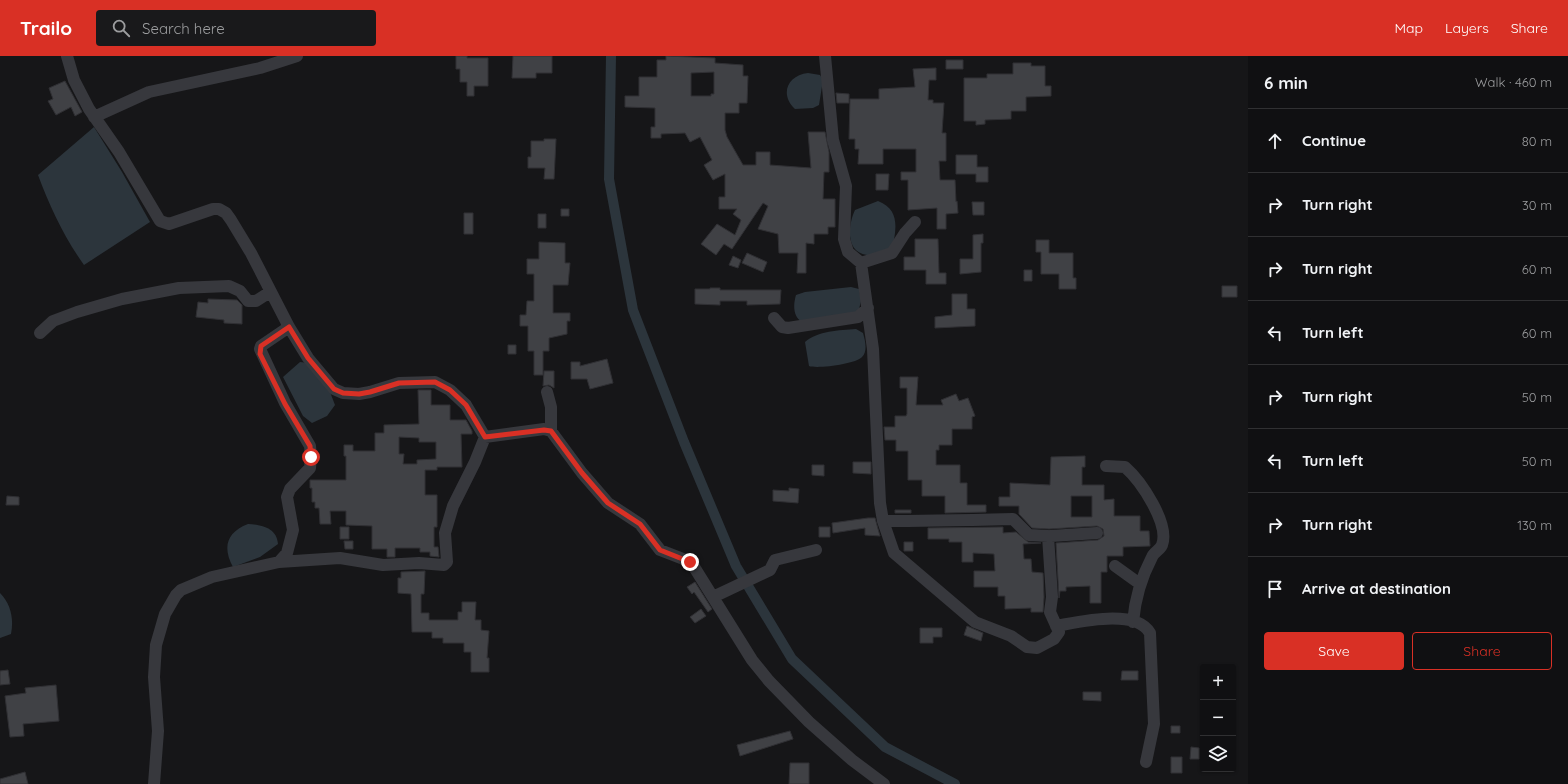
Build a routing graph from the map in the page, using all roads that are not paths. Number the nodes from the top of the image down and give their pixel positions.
1 (67, 56) edge
2 (297, 56) edge
3 (825, 56) edge
4 (94, 116) junction
5 (915, 222) dead end
6 (861, 263) junction
7 (270, 292) junction
8 (868, 308) junction
9 (774, 318) dead end
10 (289, 327) junction
11 (40, 333) dead end
12 (547, 392) dead end
13 (551, 431) junction
14 (485, 437) junction
15 (1106, 466) dead end
16 (883, 521) junction
17 (1097, 533) dead end
18 (1049, 537) junction
19 (816, 550) dead end
20 (279, 562) junction
21 (1115, 566) dead end
22 (1140, 584) junction
23 (715, 596) junction
24 (1133, 622) junction
25 (1056, 626) junction
26 (1146, 762) dead end
27 (154, 784) edge
28 (884, 784) edge

1 - 4 street
2 - 4 street
3 - 6 street
4 - 7 street
5 - 6 street
6 - 8 street
7 - 10 street
7 - 11 street
8 - 9 street
8 - 16 street
10 - 14 street
10 - 20 street
12 - 13 street
13 - 14 street
13 - 23 street
14 - 20 street
15 - 22 street
16 - 18 street
16 - 25 street
17 - 18 street
18 - 25 street
19 - 23 street
20 - 27 street
21 - 22 street
22 - 24 street
23 - 28 street
24 - 25 street
24 - 26 street

